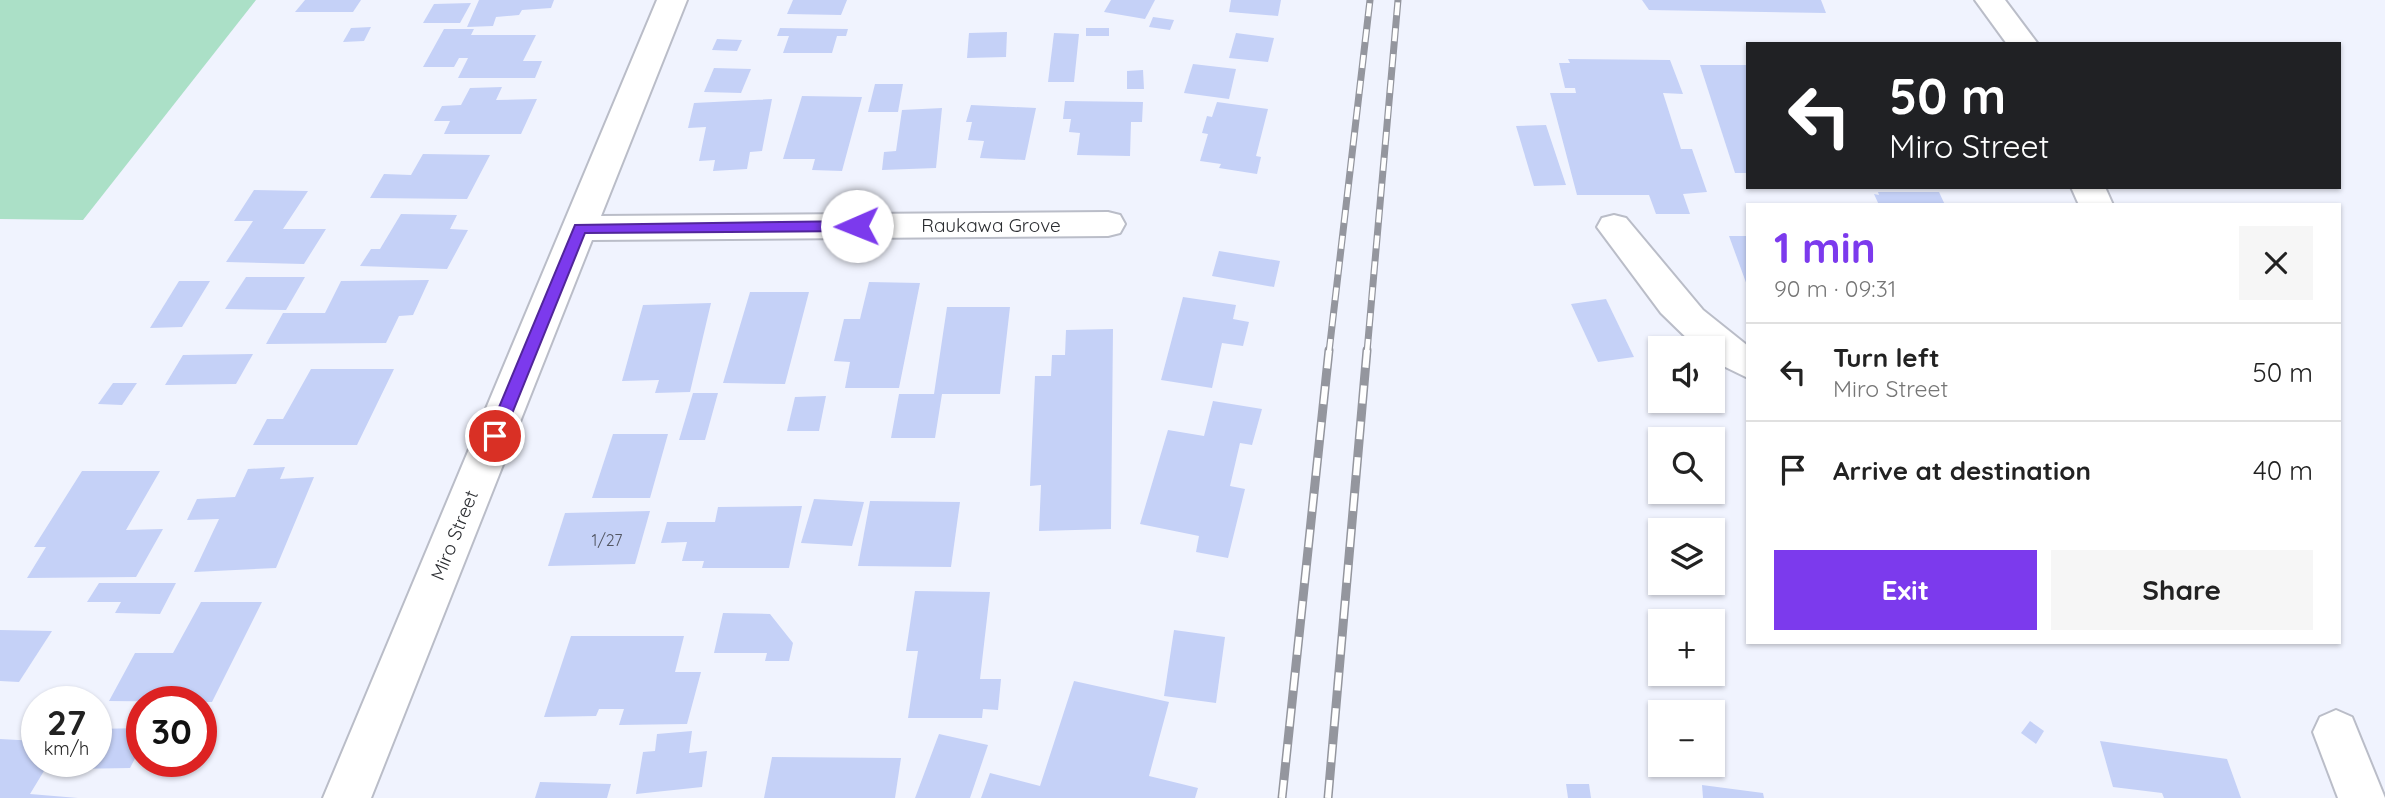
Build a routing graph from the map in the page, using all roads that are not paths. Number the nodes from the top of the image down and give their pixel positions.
1 (672, 0) edge
2 (1990, 0) edge
3 (2022, 42) edge
4 (1108, 224) dead end
5 (1614, 227) dead end
6 (580, 228) junction
7 (1746, 363) edge
8 (2336, 732) dead end
9 (2367, 797) edge
10 (347, 798) edge

1 - 6 street, Miro Street
2 - 3 street
4 - 6 street, Raukawa Grove
5 - 7 street
6 - 10 street, Miro Street
8 - 9 street

